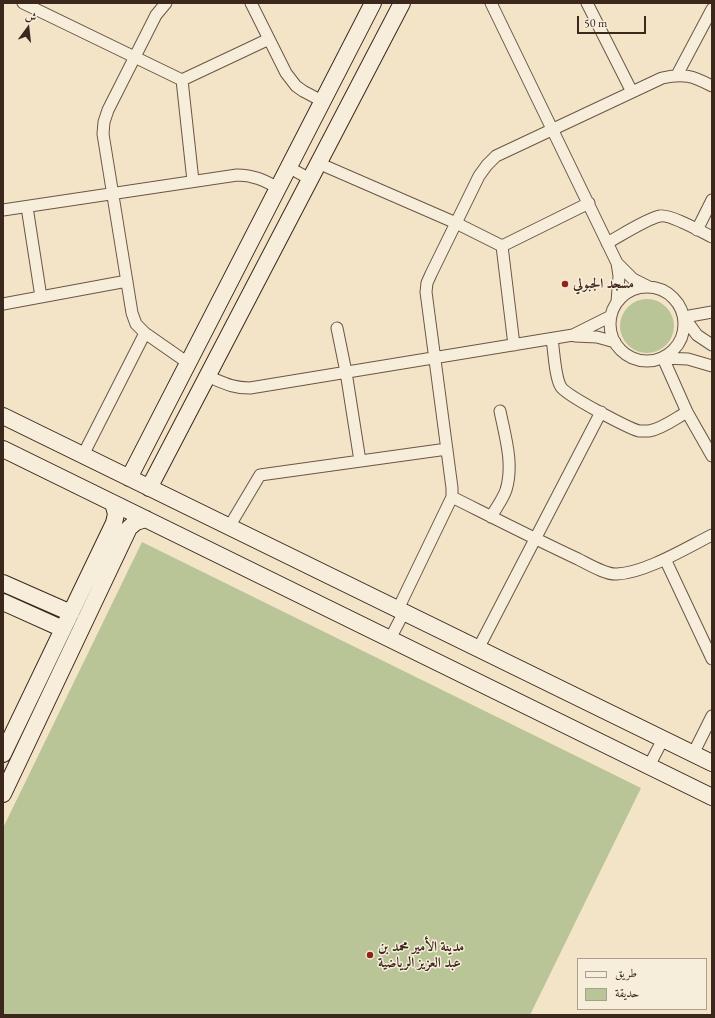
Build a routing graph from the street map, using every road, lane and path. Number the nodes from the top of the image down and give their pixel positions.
1 (23, 3) edge
2 (166, 3) edge
3 (251, 3) edge
4 (372, 3) edge
5 (402, 3) edge
6 (491, 3) edge
7 (587, 3) edge
8 (712, 9) edge
9 (269, 39) junction
10 (135, 57) junction
11 (677, 75) junction
12 (182, 80) junction
13 (712, 86) edge
14 (632, 92) junction
15 (322, 101) junction
16 (551, 130) junction
17 (318, 163) junction
18 (288, 167) junction
19 (310, 179) junction
20 (193, 181) junction
21 (278, 188) junction
22 (113, 194) junction
23 (712, 200) edge
24 (589, 204) junction
25 (27, 207) junction
26 (3, 210) edge
27 (456, 223) junction
28 (697, 230) junction
29 (712, 237) edge
30 (607, 243) junction
31 (502, 246) junction
32 (617, 263) junction
33 (127, 282) junction
34 (649, 287) junction
35 (41, 297) junction
36 (618, 302) junction
37 (3, 304) edge
38 (712, 312) edge
39 (612, 316) junction
40 (684, 317) junction
41 (337, 328) dead end
42 (145, 333) junction
43 (572, 336) junction
44 (552, 339) junction
45 (615, 342) junction
46 (514, 345) junction
47 (712, 345) edge
48 (435, 358) junction
49 (663, 358) junction
50 (188, 363) junction
51 (712, 366) edge
52 (346, 372) junction
53 (207, 376) junction
54 (500, 411) dead end
55 (601, 412) junction
56 (687, 412) junction
57 (3, 416) edge
58 (3, 449) edge
59 (447, 449) junction
60 (83, 455) junction
61 (712, 456) edge
62 (360, 461) junction
63 (129, 478) junction
64 (149, 488) junction
65 (452, 497) junction
66 (113, 503) junction
67 (491, 517) junction
68 (146, 519) junction
69 (229, 527) junction
70 (712, 535) edge
71 (535, 539) junction
72 (665, 559) junction
73 (3, 583) edge
74 (3, 602) edge
75 (401, 611) junction
76 (71, 613) junction
77 (63, 629) junction
78 (390, 638) junction
79 (478, 649) junction
80 (712, 659) edge
81 (712, 716) edge
82 (663, 740) junction
83 (3, 754) edge
84 (693, 754) junction
85 (712, 764) edge
86 (650, 766) junction
87 (3, 794) edge
88 (712, 797) edge

1 - 10 street
2 - 10 street
3 - 9 street
4 - 15 street
5 - 17 street
6 - 16 street
7 - 14 street
8 - 11 street
9 - 12 street
9 - 15 street
10 - 12 street
10 - 22 street
11 - 13 street
11 - 14 street
12 - 20 street
14 - 16 street
15 - 18 street
16 - 24 street
16 - 27 street
17 - 19 street
17 - 27 street
18 - 19 street
18 - 21 street
19 - 53 street
20 - 21 street
20 - 22 street
21 - 50 street
22 - 25 street
22 - 33 street
23 - 28 street
24 - 30 street
24 - 31 street
25 - 26 street
25 - 35 street
27 - 31 street
27 - 48 street
28 - 29 street
28 - 30 street
30 - 32 street
31 - 46 street
32 - 34 street
32 - 36 street
33 - 35 street
33 - 42 street
34 - 36 street
34 - 40 street
35 - 37 street
36 - 39 street
38 - 40 street
39 - 43 street
39 - 45 street
40 - 47 street
40 - 49 street
41 - 52 street
42 - 50 street
42 - 60 street
43 - 44 street
43 - 45 street
44 - 46 street
44 - 55 street
45 - 49 street
46 - 48 street
48 - 52 street
48 - 59 street
49 - 51 street
49 - 56 street
50 - 63 street
52 - 53 street
52 - 62 street
53 - 64 street
54 - 67 street
55 - 56 street
55 - 71 street
56 - 61 street
57 - 60 street
58 - 66 street
59 - 62 street
59 - 65 street
60 - 63 street
62 - 69 street
63 - 64 street
64 - 69 street
65 - 67 street
65 - 75 street
66 - 68 street
66 - 76 street
67 - 71 street
68 - 78 street
68 - 87 street
69 - 75 street
70 - 72 street
71 - 72 street
71 - 79 street
72 - 80 street
73 - 76 street
74 - 77 street
75 - 78 street
75 - 79 street
76 - 77 street
77 - 83 street
78 - 86 street
79 - 82 street
81 - 84 street
82 - 84 street
82 - 86 street
84 - 85 street
86 - 88 street

